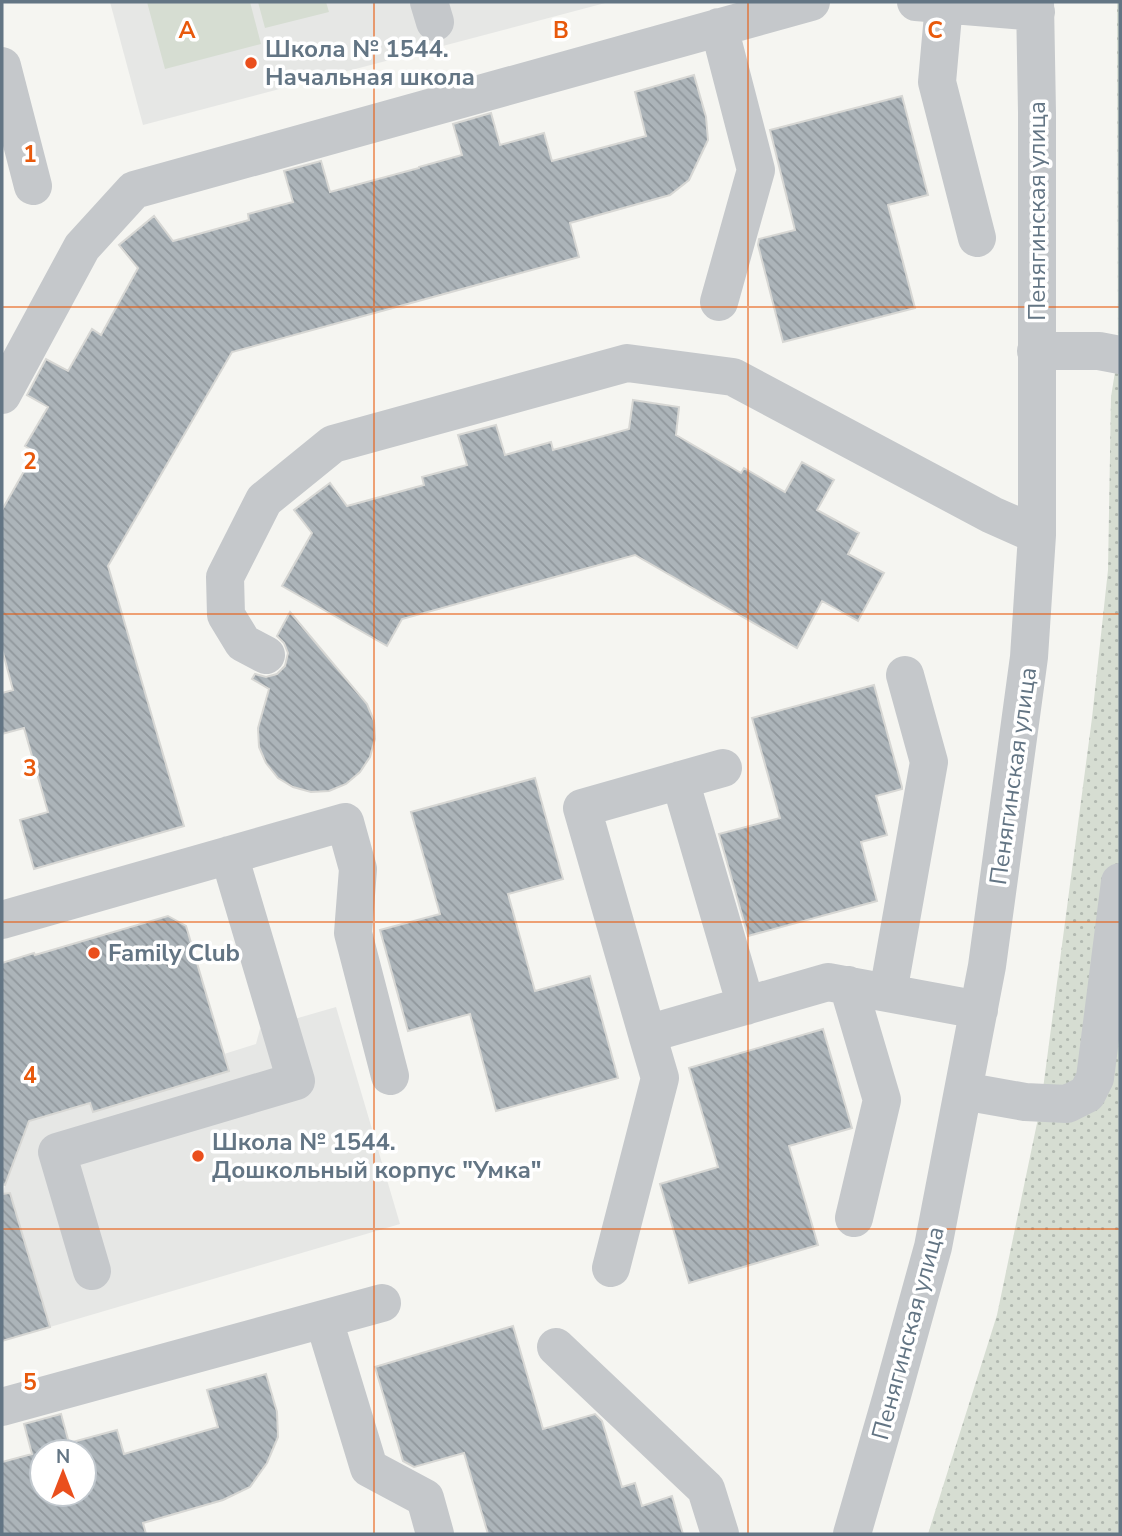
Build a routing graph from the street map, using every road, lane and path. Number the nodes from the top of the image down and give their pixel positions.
1 (811, 2) edge
2 (930, 3) edge
3 (1036, 7) edge
4 (719, 27) junction
5 (2, 66) edge
6 (33, 186) dead end
7 (978, 238) dead end
8 (719, 302) dead end
9 (1037, 351) junction
10 (1120, 355) edge
11 (2, 395) edge
12 (1037, 536) junction
13 (265, 655) dead end
14 (905, 675) dead end
15 (723, 768) dead end
16 (680, 780) junction
17 (229, 856) junction
18 (1120, 882) edge
19 (2, 920) edge
20 (848, 985) junction
21 (888, 993) junction
22 (746, 1006) junction
23 (979, 1010) junction
24 (647, 1034) junction
25 (390, 1076) dead end
26 (963, 1091) junction
27 (854, 1218) dead end
28 (611, 1268) dead end
29 (92, 1271) dead end
30 (382, 1303) dead end
31 (324, 1320) junction
32 (556, 1347) dead end
33 (2, 1407) edge
34 (435, 1534) edge
35 (720, 1534) edge
36 (852, 1534) edge

1 - 4 street
2 - 3 street
2 - 7 street
3 - 9 street, Пенягинская улица
4 - 8 street
4 - 11 street
5 - 6 street
9 - 10 street
9 - 12 street, Пенягинская улица
12 - 13 street
12 - 23 street, Пенягинская улица
14 - 21 street
15 - 16 street
16 - 22 street
16 - 24 street
17 - 19 street
17 - 25 street
17 - 29 street
18 - 26 street
20 - 21 street
20 - 22 street
20 - 27 street
21 - 23 street
22 - 24 street
23 - 26 street, Пенягинская улица
24 - 28 street
26 - 36 street, Пенягинская улица
30 - 31 street
31 - 33 street
31 - 34 street
32 - 35 street

